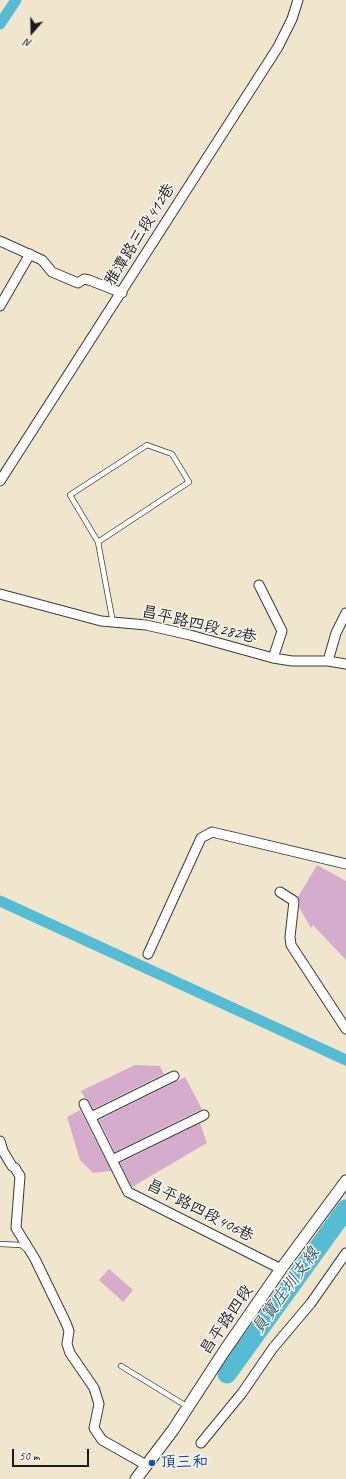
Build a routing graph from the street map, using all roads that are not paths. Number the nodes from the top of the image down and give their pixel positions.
1 (298, 0) edge
2 (0, 241) edge
3 (30, 254) junction
4 (122, 292) junction
5 (0, 306) edge
6 (0, 481) edge
7 (98, 542) junction
8 (259, 585) dead end
9 (0, 594) edge
10 (346, 613) edge
11 (113, 623) junction
12 (273, 658) junction
13 (328, 661) junction
14 (346, 664) edge
15 (346, 864) edge
16 (280, 892) dead end
17 (148, 954) dead end
18 (346, 1028) edge
19 (174, 1076) dead end
20 (84, 1104) dead end
21 (204, 1115) dead end
22 (91, 1117) junction
23 (0, 1141) edge
24 (112, 1160) junction
25 (346, 1181) edge
26 (0, 1244) edge
27 (346, 1253) edge
28 (35, 1259) junction
29 (281, 1269) junction
30 (121, 1366) dead end
31 (188, 1407) junction
32 (201, 1443) dead end
33 (146, 1465) junction
34 (136, 1479) edge

1 - 4 street, 雅潭路三段412巷
2 - 3 street
3 - 4 street
3 - 5 street
4 - 6 street, 雅潭路三段412巷
7 - 7 lane
7 - 11 lane
8 - 12 street
9 - 11 street, 昌平路四段282巷
10 - 13 street
11 - 12 street, 昌平路四段282巷
12 - 13 street, 昌平路四段282巷
13 - 14 street, 昌平路四段282巷
15 - 17 street
16 - 18 street
19 - 22 street
20 - 22 street, 昌平路四段406巷
21 - 24 street
22 - 24 street, 昌平路四段406巷
23 - 28 street
24 - 29 street, 昌平路四段406巷
25 - 29 street, 昌平路四段
26 - 28 lane
27 - 32 street
28 - 33 street
29 - 31 street, 昌平路四段
30 - 31 lane
31 - 33 street, 昌平路四段
33 - 34 street, 昌平路四段

